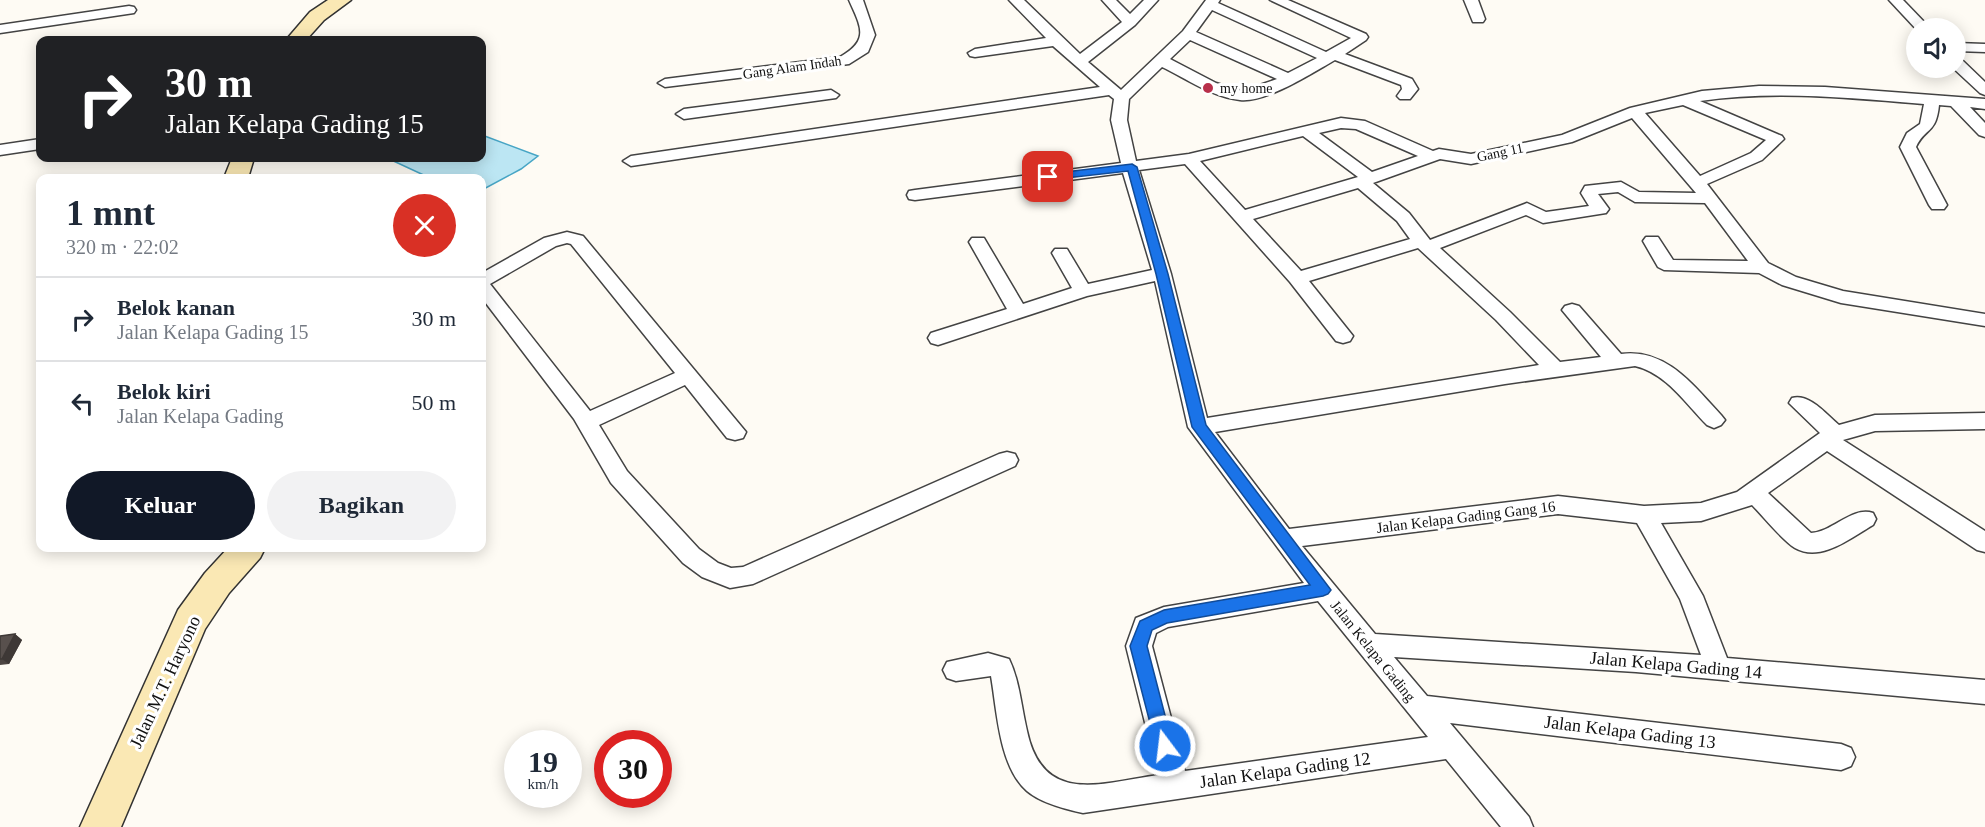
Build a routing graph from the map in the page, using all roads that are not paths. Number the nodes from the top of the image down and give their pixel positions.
1 (341, 0) edge
2 (856, 0) edge
3 (1016, 0) edge
4 (1109, 0) edge
5 (1151, 0) edge
6 (1277, 0) edge
7 (1471, 0) edge
8 (1896, 0) edge
9 (1211, 2) edge
10 (129, 10) dead end
11 (1913, 18) edge
12 (1478, 20) dead end
13 (1130, 22) junction
14 (0, 29) edge
15 (1188, 34) junction
16 (300, 36) edge
17 (1056, 41) junction
18 (1966, 47) edge
19 (1985, 48) edge
20 (975, 53) dead end
21 (1329, 56) junction
22 (1080, 61) junction
23 (1162, 61) junction
24 (822, 66) junction
25 (1966, 72) edge
26 (1288, 79) junction
27 (665, 83) dead end
28 (1985, 90) edge
29 (1116, 94) junction
30 (831, 95) junction
31 (1405, 96) dead end
32 (1685, 100) junction
33 (1932, 100) junction
34 (1956, 102) junction
35 (1985, 104) edge
36 (1635, 111) junction
37 (684, 114) dead end
38 (844, 129) junction
39 (1306, 131) junction
40 (1985, 132) edge
41 (36, 145) edge
42 (0, 150) edge
43 (1432, 156) junction
44 (1189, 159) junction
45 (631, 161) dead end
46 (1132, 167) junction
47 (1366, 181) junction
48 (1697, 183) junction
49 (915, 195) dead end
50 (1710, 198) junction
51 (1938, 205) dead end
52 (1243, 216) junction
53 (1652, 241) dead end
54 (978, 242) dead end
55 (1424, 244) junction
56 (1061, 253) dead end
57 (1762, 267) junction
58 (1162, 274) junction
59 (1297, 278) junction
60 (486, 282) edge
61 (486, 289) edge
62 (1083, 291) junction
63 (1572, 310) dead end
64 (1018, 312) junction
65 (1985, 320) edge
66 (1343, 336) dead end
67 (938, 338) dead end
68 (1617, 362) junction
69 (1555, 370) junction
70 (688, 375) junction
71 (1799, 403) dead end
72 (1714, 420) dead end
73 (1985, 421) edge
74 (586, 422) junction
75 (1199, 427) junction
76 (735, 432) dead end
77 (1831, 437) junction
78 (1006, 460) dead end
79 (1753, 492) junction
80 (1644, 515) junction
81 (1865, 519) dead end
82 (1283, 539) junction
83 (1985, 543) edge
84 (244, 552) edge
85 (1323, 590) junction
86 (1367, 644) junction
87 (1718, 668) junction
88 (956, 670) dead end
89 (1985, 692) edge
90 (1419, 707) junction
91 (1452, 746) junction
92 (1840, 757) dead end
93 (1175, 786) junction
94 (100, 827) edge
95 (1519, 827) edge

1 - 16 main road
2 - 24 street, Gang Alam Indah
3 - 17 street
4 - 13 street
5 - 13 street
6 - 21 street
7 - 12 street
8 - 11 street
9 - 15 street
9 - 21 street
10 - 14 street
13 - 22 street
15 - 23 street
15 - 26 street
17 - 20 street
17 - 22 street
18 - 19 street
21 - 26 street
21 - 31 street
22 - 29 street
23 - 26 street
23 - 29 street
24 - 27 street, Gang Alam Indah
24 - 30 street
25 - 28 street
29 - 38 street
29 - 46 street, Jalan Kelapa Gading
30 - 37 street
30 - 38 street
32 - 33 street, Gang 11
32 - 36 street, Gang 11
32 - 48 street
33 - 34 street, Gang 11
33 - 51 street
34 - 35 street, Gang 11
34 - 40 street
36 - 43 street, Gang 11
36 - 48 street
38 - 45 street
39 - 43 street
39 - 44 street
39 - 47 street
41 - 42 street
43 - 47 street, Gang 11
44 - 46 street
44 - 52 street
46 - 49 street
46 - 58 street, Jalan Kelapa Gading
47 - 52 street, Gang 11
47 - 55 street
48 - 50 street
50 - 55 street
50 - 57 street
52 - 59 street
53 - 57 street
54 - 64 street
55 - 59 street
55 - 69 street
56 - 62 street
57 - 65 street
58 - 62 street
58 - 75 street, Jalan Kelapa Gading
59 - 66 street
60 - 70 street
61 - 74 street
62 - 64 street
63 - 68 street
64 - 67 street
68 - 69 street
68 - 72 street
69 - 75 street
70 - 74 street
70 - 76 street
71 - 77 street
73 - 77 street, Jalan Kelapa Gading Gang 16
74 - 78 street
75 - 82 street, Jalan Kelapa Gading
77 - 79 street, Jalan Kelapa Gading Gang 16
77 - 83 street
79 - 80 street, Jalan Kelapa Gading Gang 16
79 - 81 street
80 - 82 street, Jalan Kelapa Gading Gang 16
80 - 87 street
82 - 85 street, Jalan Kelapa Gading
84 - 94 main road, Jalan M.T. Haryono
85 - 86 street, Jalan Kelapa Gading
85 - 93 street
86 - 87 street, Jalan Kelapa Gading 14
86 - 90 street, Jalan Kelapa Gading
87 - 89 street, Jalan Kelapa Gading 14
88 - 93 street, Jalan Kelapa Gading 12
90 - 91 street, Jalan Kelapa Gading
90 - 92 street, Jalan Kelapa Gading 13
91 - 93 street, Jalan Kelapa Gading 12
91 - 95 street, Jalan Kelapa Gading

